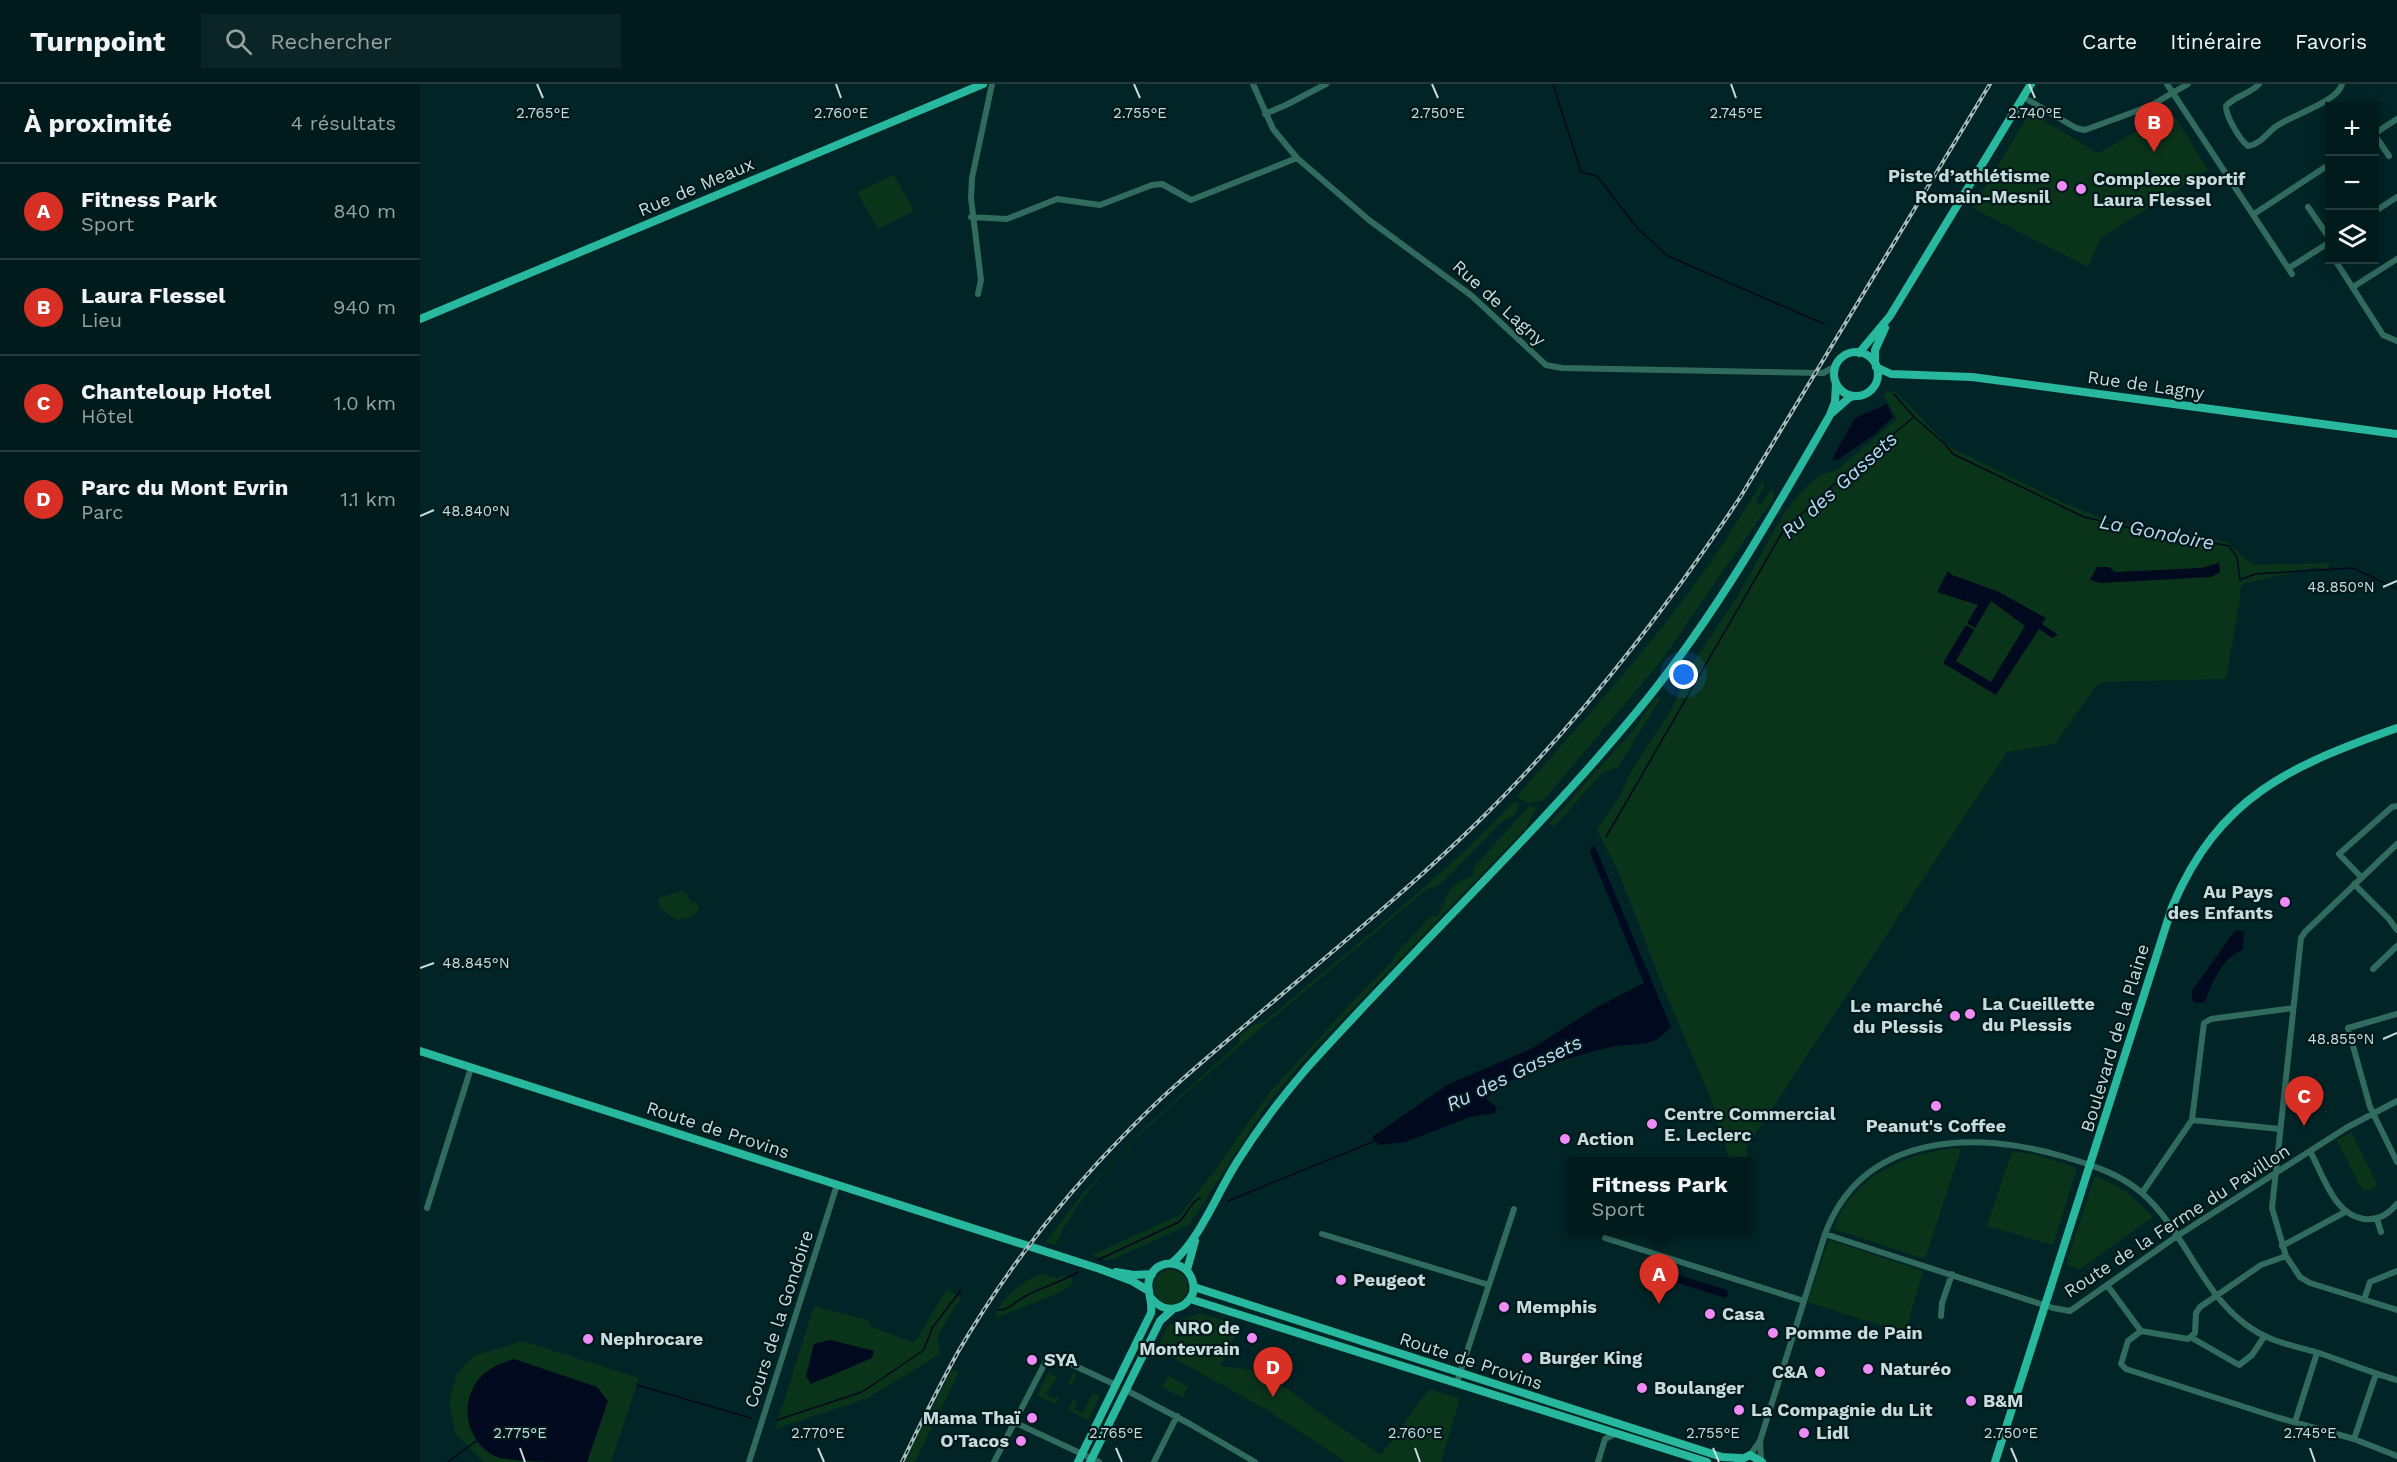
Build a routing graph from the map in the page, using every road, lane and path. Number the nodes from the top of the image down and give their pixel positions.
1 (983, 84) edge
2 (992, 84) edge
3 (1253, 84) edge
4 (1326, 84) edge
5 (2031, 84) edge
6 (2167, 84) edge
7 (2194, 84) edge
8 (2259, 84) edge
9 (2342, 84) edge
10 (2187, 85) edge
11 (2173, 93) junction
12 (2023, 97) junction
13 (1265, 114) junction
14 (2397, 119) edge
15 (2379, 131) edge
16 (2379, 141) edge
17 (2389, 156) dead end
18 (1297, 158) junction
19 (2325, 167) edge
20 (2397, 197) edge
21 (2308, 207) dead end
22 (2377, 210) edge
23 (2254, 214) junction
24 (971, 217) junction
25 (2325, 237) edge
26 (2325, 247) edge
27 (2397, 259) edge
28 (2338, 264) edge
29 (2353, 288) junction
30 (978, 294) dead end
31 (1890, 316) junction
32 (420, 319) edge
33 (2397, 341) edge
34 (1859, 353) junction
35 (1876, 365) junction
36 (1836, 366) junction
37 (1823, 373) junction
38 (1891, 374) junction
39 (1836, 382) junction
40 (1876, 382) junction
41 (1856, 396) junction
42 (1830, 415) junction
43 (2397, 434) edge
44 (2397, 728) edge
45 (2397, 806) edge
46 (2397, 843) edge
47 (2361, 877) junction
48 (2355, 884) junction
49 (2397, 930) edge
50 (2397, 946) edge
51 (2373, 969) dead end
52 (2293, 1008) junction
53 (2397, 1014) edge
54 (420, 1051) edge
55 (471, 1068) junction
56 (2397, 1101) edge
57 (2373, 1113) junction
58 (2192, 1120) junction
59 (2280, 1129) junction
60 (2310, 1151) junction
61 (2397, 1162) edge
62 (2090, 1165) junction
63 (2276, 1174) junction
64 (837, 1185) junction
65 (2142, 1193) junction
66 (2397, 1204) edge
67 (427, 1208) dead end
68 (1514, 1209) dead end
69 (2345, 1212) junction
70 (2377, 1218) junction
71 (2381, 1232) dead end
72 (1197, 1233) junction
73 (1322, 1234) dead end
74 (1825, 1234) junction
75 (2177, 1236) junction
76 (1605, 1238) dead end
77 (2282, 1246) junction
78 (2286, 1256) junction
79 (1172, 1263) junction
80 (1100, 1269) junction
81 (1187, 1270) junction
82 (2397, 1271) edge
83 (1152, 1274) junction
84 (1952, 1274) junction
85 (1489, 1285) junction
86 (2107, 1286) junction
87 (1194, 1287) junction
88 (1150, 1295) junction
89 (2216, 1295) junction
90 (1190, 1299) junction
91 (2364, 1300) junction
92 (1804, 1301) junction
93 (2045, 1305) junction
94 (1173, 1309) junction
95 (2397, 1310) edge
96 (1941, 1316) dead end
97 (2140, 1331) junction
98 (2264, 1337) junction
99 (2192, 1338) junction
100 (2317, 1353) junction
101 (1461, 1373) junction
102 (2376, 1374) junction
103 (2397, 1380) edge
104 (1457, 1382) junction
105 (1113, 1383) junction
106 (1126, 1390) junction
107 (1177, 1416) junction
108 (1014, 1422) junction
109 (2295, 1422) junction
110 (1597, 1426) junction
111 (1617, 1432) junction
112 (1605, 1438) junction
113 (2354, 1439) junction
114 (1760, 1441) junction
115 (1750, 1455) junction
116 (2397, 1456) edge
117 (1087, 1459) edge
118 (1739, 1460) edge
119 (1762, 1461) edge
120 (749, 1462) edge
121 (994, 1462) edge
122 (1154, 1462) edge
123 (1255, 1462) edge
124 (1598, 1462) edge
125 (1707, 1462) edge
126 (1995, 1462) edge

1 - 32 main road, Rue de Meaux
2 - 24 street
3 - 13 street, Rue de Lagny
4 - 13 street
5 - 12 main road
6 - 11 street
7 - 10 street
8 - 9 street
10 - 11 street
11 - 12 street
11 - 23 street
12 - 31 main road
13 - 18 street, Rue de Lagny
14 - 15 street
16 - 17 street
18 - 24 street
18 - 37 street, Rue de Lagny
19 - 23 street
20 - 22 street
21 - 25 street
23 - 26 street
24 - 30 street
27 - 29 street
28 - 29 street
29 - 33 street
31 - 34 main road
31 - 35 main road
34 - 35 main road
34 - 36 main road
35 - 38 main road, Rue de Lagny
35 - 40 main road
36 - 37 street
36 - 39 main road
37 - 39 street
38 - 40 main road, Rue de Lagny
38 - 43 main road, Rue de Lagny
39 - 41 main road
39 - 42 main road
40 - 41 main road
41 - 42 main road
42 - 72 main road
44 - 62 main road, Boulevard de la Plaine
45 - 47 street
46 - 47 street
47 - 48 street
48 - 49 street
48 - 52 street
50 - 51 street
52 - 58 street
52 - 59 street
53 - 57 street
54 - 55 main road, Route de Provins
55 - 64 main road, Route de Provins
55 - 67 street
56 - 57 street, Route de la Ferme du Pavillon
57 - 60 street, Route de la Ferme du Pavillon
57 - 61 street
58 - 59 street
58 - 65 street
59 - 63 street
60 - 63 street, Route de la Ferme du Pavillon
60 - 69 street
62 - 65 street
62 - 74 street
62 - 93 main road, Boulevard de la Plaine
63 - 75 street, Route de la Ferme du Pavillon
63 - 77 street
64 - 80 main road, Route de Provins
64 - 120 street, Cours de la Gondoire
65 - 75 street
66 - 70 street
68 - 85 street
69 - 70 street
69 - 77 street
70 - 71 street
72 - 79 main road
72 - 81 main road
73 - 85 street
74 - 84 street, Route de la Ferme du Pavillon
74 - 92 street
75 - 86 street, Route de la Ferme du Pavillon
75 - 89 street
76 - 92 street
77 - 78 street
78 - 89 street
78 - 91 street
79 - 81 main road
79 - 83 main road
80 - 83 main road
80 - 88 main road
81 - 87 main road
82 - 91 street
83 - 88 main road
84 - 93 street, Route de la Ferme du Pavillon
84 - 96 street
85 - 101 street
86 - 93 street, Route de la Ferme du Pavillon
86 - 97 street
87 - 90 main road
87 - 101 main road, Route de Provins
88 - 94 main road
88 - 105 main road
89 - 98 street
89 - 99 street
90 - 94 main road
90 - 104 main road, Route de Provins
91 - 95 street
92 - 114 street
93 - 126 main road, Boulevard de la Plaine
94 - 106 main road
97 - 99 street
97 - 109 street
98 - 99 street
98 - 100 street
100 - 102 street
100 - 109 street
101 - 104 street
101 - 118 main road, Route de Provins
102 - 103 street
102 - 113 street
104 - 110 main road, Route de Provins
105 - 108 street
105 - 117 main road
106 - 107 street
106 - 117 main road
107 - 122 street
107 - 123 street
108 - 117 street
108 - 121 street
109 - 113 street
110 - 111 main road, Route de Provins
110 - 112 street
111 - 112 street
111 - 125 main road, Route de Provins
112 - 124 street
113 - 116 street
114 - 115 street
114 - 119 street
115 - 118 main road
115 - 119 main road

